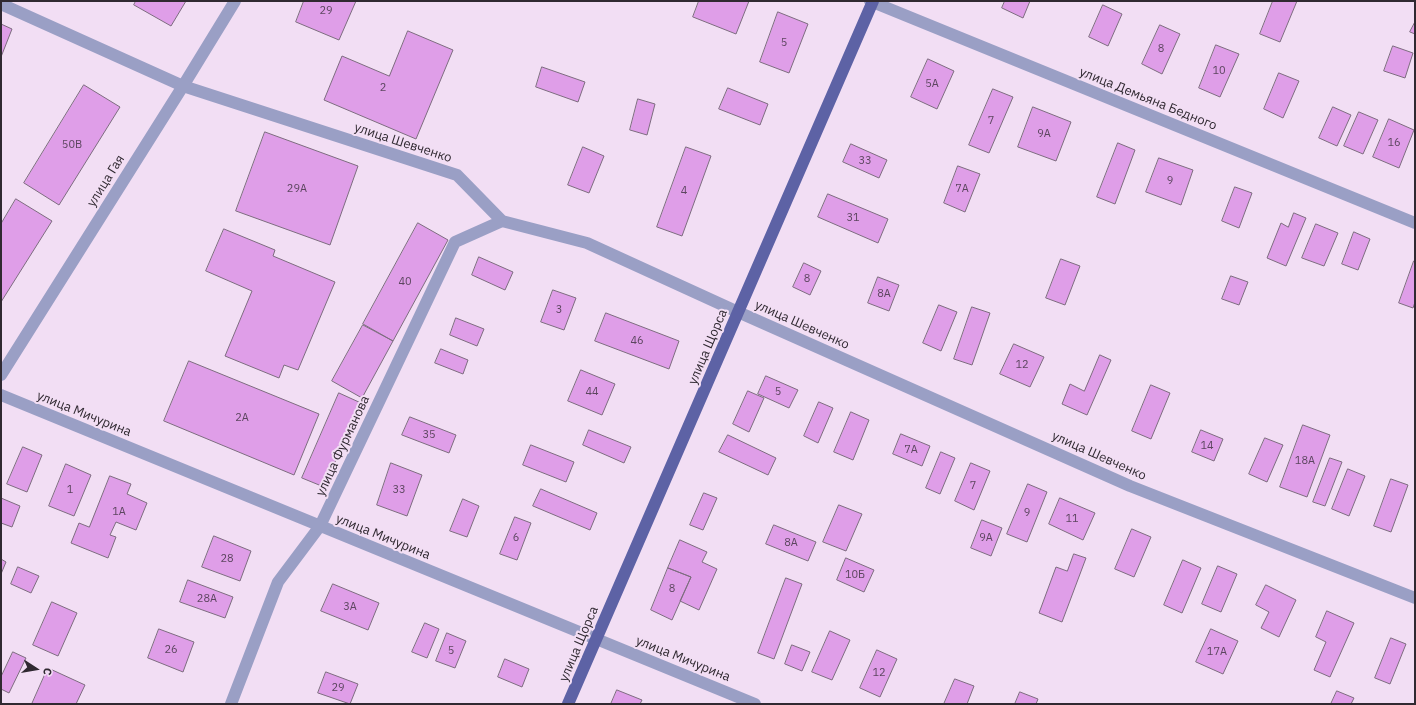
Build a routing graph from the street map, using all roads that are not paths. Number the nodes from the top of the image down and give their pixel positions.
1 (235, 1) edge
2 (872, 1) edge
3 (1, 4) edge
4 (183, 86) junction
5 (502, 221) junction
6 (1415, 223) edge
7 (738, 312) junction
8 (1, 375) edge
9 (1, 395) edge
10 (320, 526) junction
11 (1415, 598) edge
12 (596, 639) junction
13 (231, 704) edge
14 (568, 704) edge
15 (755, 704) edge

1 - 4 street, улица Гая
2 - 6 street, улица Демьяна Бедного
2 - 7 main road, улица Щорса
3 - 4 street, улица Шевченко
4 - 5 street, улица Шевченко
4 - 8 street, улица Гая
5 - 7 street, улица Шевченко
5 - 10 street, улица Фурманова
7 - 11 street, улица Шевченко
7 - 12 main road, улица Щорса
9 - 10 street, улица Мичурина
10 - 12 street, улица Мичурина
10 - 13 street, улица Фурманова
12 - 14 main road, улица Щорса
12 - 15 street, улица Мичурина

